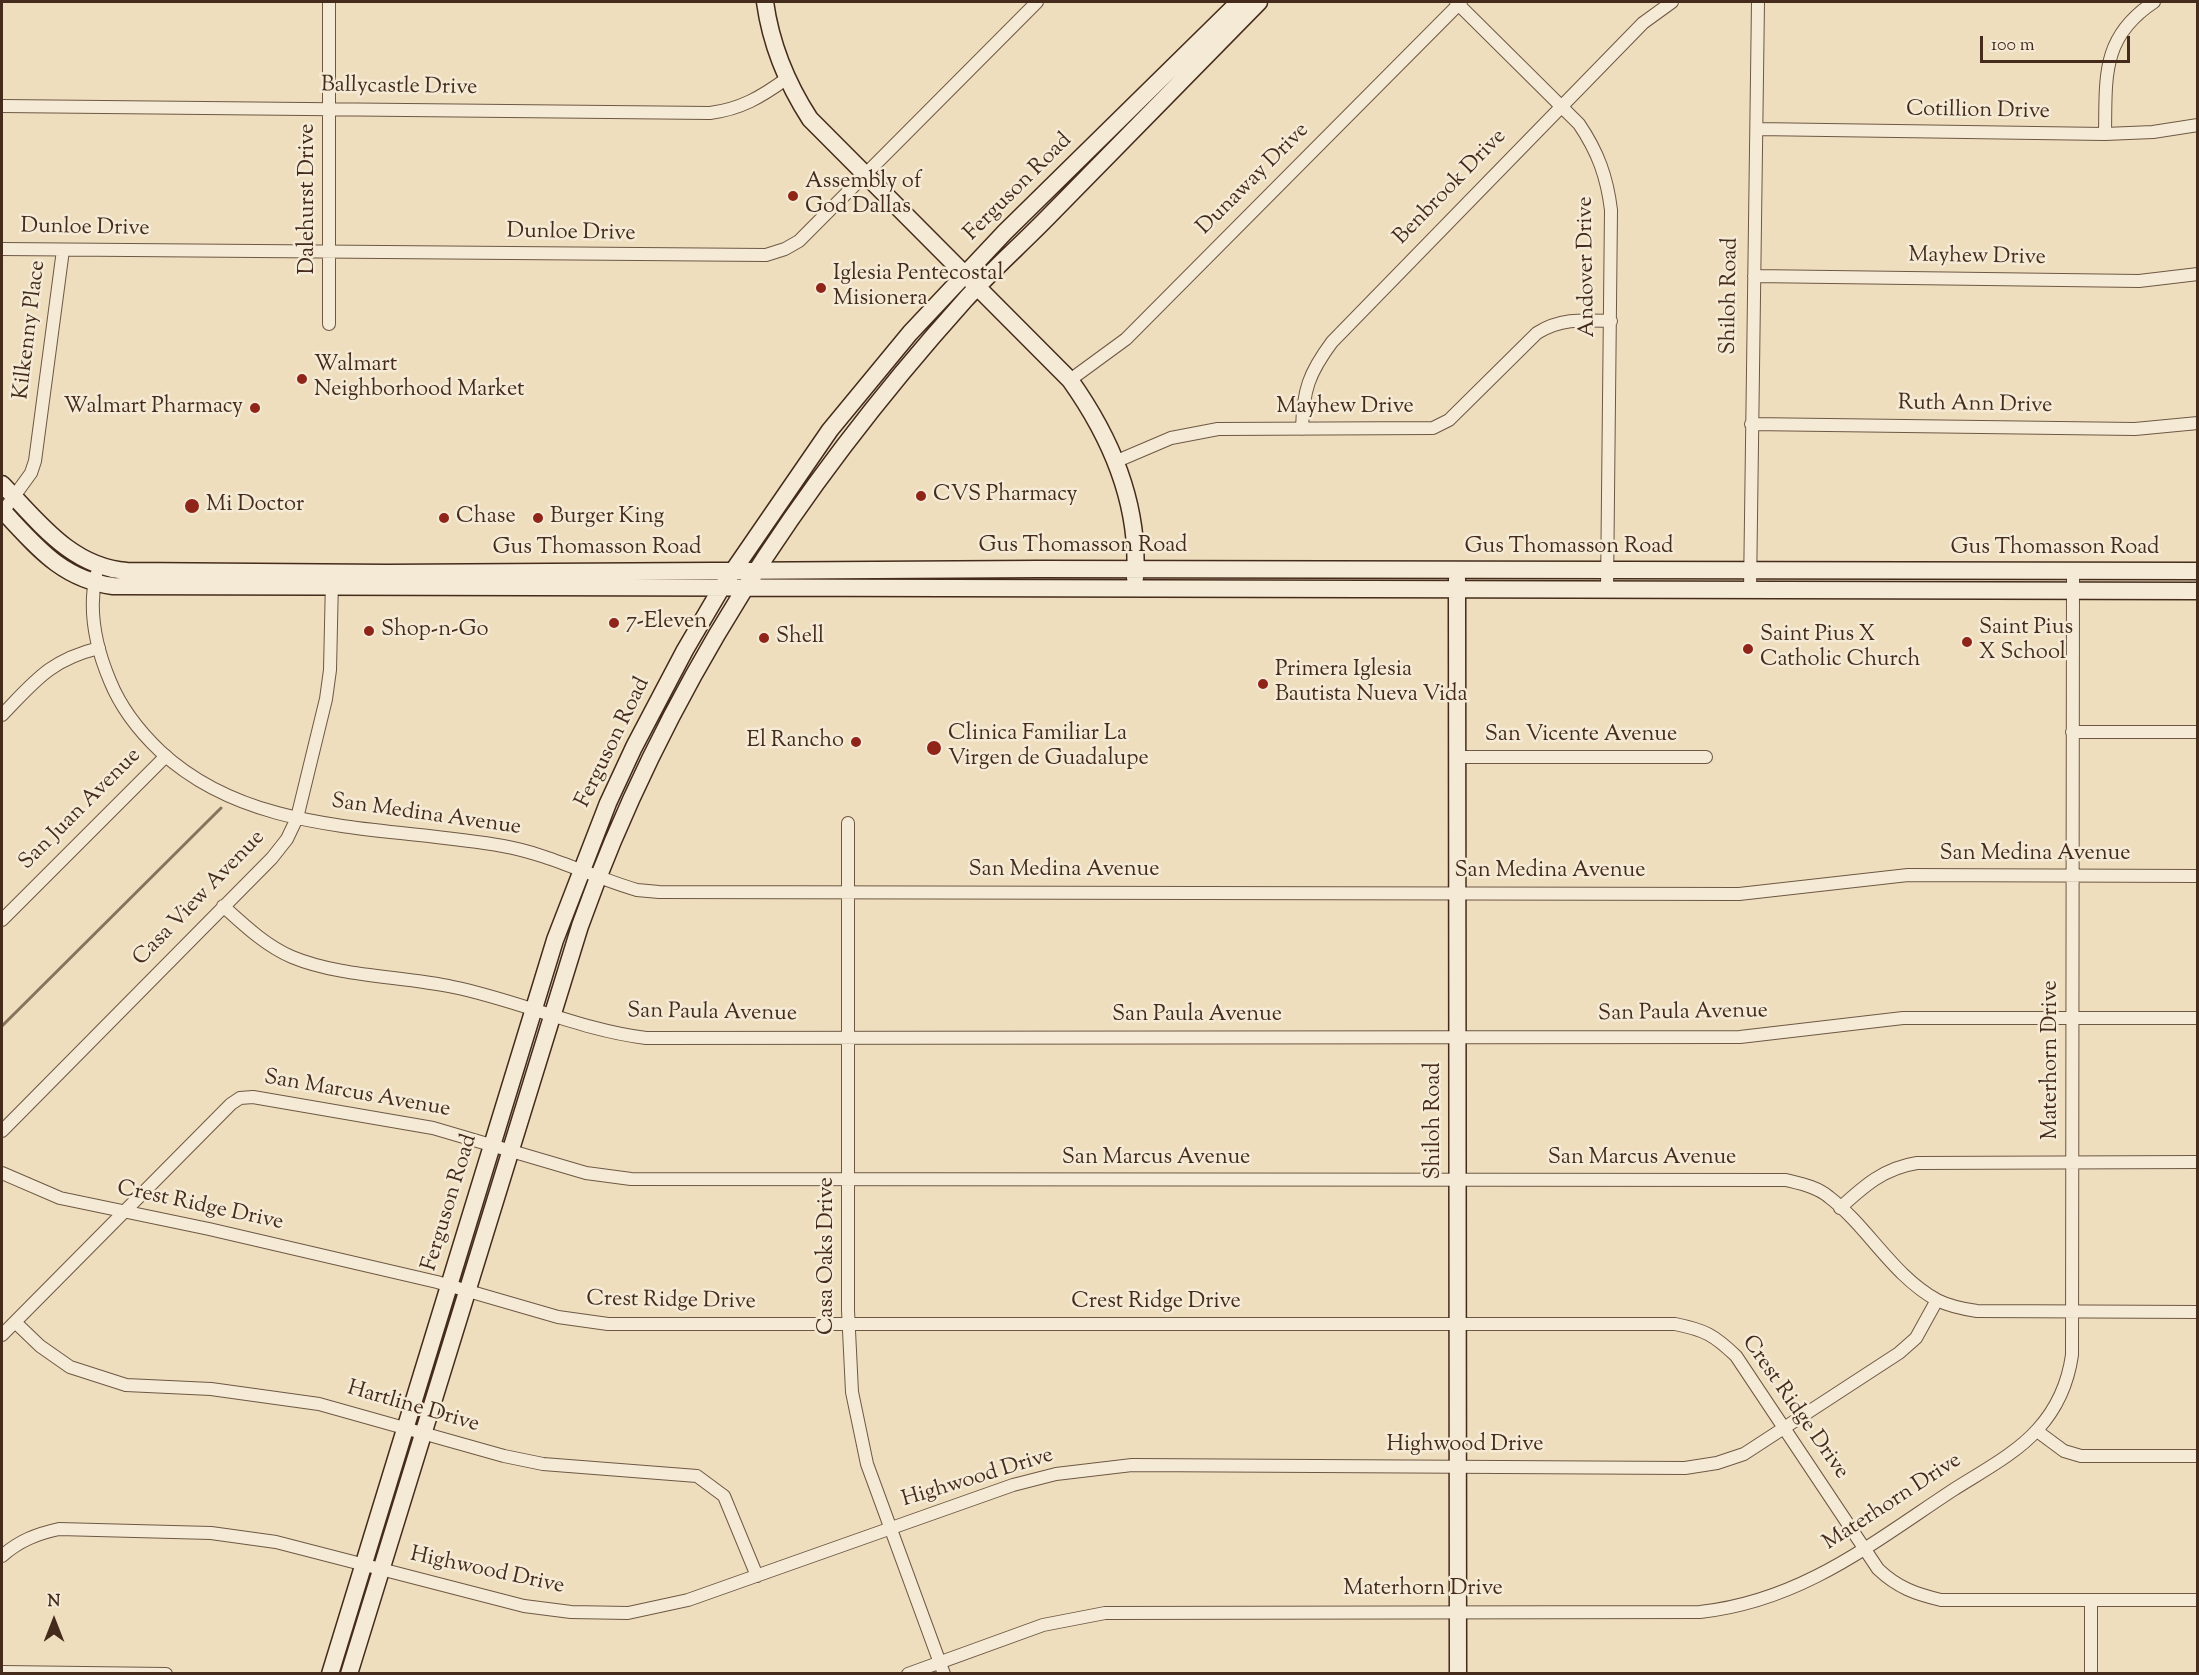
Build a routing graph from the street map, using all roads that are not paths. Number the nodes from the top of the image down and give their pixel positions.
1 (329, 2) edge
2 (765, 2) edge
3 (1036, 2) edge
4 (1239, 2) edge
5 (1259, 2) edge
6 (1459, 2) edge
7 (1672, 2) edge
8 (1758, 2) edge
9 (2154, 2) edge
10 (1185, 66) junction
11 (786, 79) junction
12 (1561, 105) junction
13 (2, 106) edge
14 (330, 108) junction
15 (2198, 125) edge
16 (1757, 129) junction
17 (2105, 134) junction
18 (864, 175) junction
19 (2, 249) edge
20 (63, 250) junction
21 (330, 252) junction
22 (965, 274) junction
23 (2198, 274) edge
24 (1754, 276) junction
25 (977, 288) junction
26 (1611, 321) junction
27 (329, 324) dead end
28 (1070, 380) junction
29 (2198, 423) edge
30 (1751, 424) junction
31 (1302, 429) junction
32 (1117, 460) junction
33 (2, 484) edge
34 (14, 497) junction
35 (2, 511) edge
36 (98, 566) junction
37 (1136, 569) junction
38 (755, 570) junction
39 (872, 570) junction
40 (987, 570) junction
41 (1456, 570) junction
42 (1607, 570) junction
43 (733, 571) junction
44 (1750, 571) junction
45 (1928, 571) junction
46 (2073, 571) junction
47 (2198, 571) edge
48 (214, 579) junction
49 (507, 579) junction
50 (332, 580) junction
51 (94, 584) junction
52 (722, 587) junction
53 (744, 587) junction
54 (860, 588) junction
55 (987, 588) junction
56 (1135, 588) junction
57 (1457, 588) junction
58 (1607, 590) junction
59 (1928, 590) junction
60 (1750, 591) junction
61 (2073, 591) junction
62 (2198, 591) edge
63 (99, 648) junction
64 (2, 716) edge
65 (2072, 732) junction
66 (2198, 732) edge
67 (166, 756) junction
68 (1456, 757) junction
69 (1706, 757) dead end
70 (297, 818) junction
71 (848, 823) dead end
72 (580, 871) junction
73 (2073, 876) junction
74 (2198, 876) edge
75 (597, 877) junction
76 (848, 892) junction
77 (1457, 893) junction
78 (223, 906) junction
79 (2, 920) edge
80 (534, 1009) junction
81 (552, 1014) junction
82 (2073, 1018) junction
83 (2198, 1018) edge
84 (848, 1036) junction
85 (1458, 1037) junction
86 (2, 1131) edge
87 (492, 1145) junction
88 (510, 1150) junction
89 (2073, 1162) junction
90 (2198, 1162) edge
91 (2, 1173) edge
92 (848, 1179) junction
93 (1457, 1180) junction
94 (1840, 1208) junction
95 (122, 1212) junction
96 (449, 1285) junction
97 (467, 1290) junction
98 (1937, 1300) junction
99 (2072, 1312) junction
100 (2198, 1312) edge
101 (15, 1322) junction
102 (848, 1324) junction
103 (1457, 1324) junction
104 (2, 1335) edge
105 (404, 1427) junction
106 (1783, 1429) junction
107 (2037, 1431) junction
108 (423, 1433) junction
109 (2198, 1456) edge
110 (1458, 1467) junction
111 (892, 1528) junction
112 (1864, 1549) junction
113 (2, 1556) edge
114 (363, 1564) junction
115 (381, 1570) junction
116 (757, 1576) junction
117 (2091, 1600) junction
118 (2198, 1600) edge
119 (1458, 1611) junction
120 (942, 1668) edge
121 (2, 1672) edge
122 (166, 1674) edge
123 (330, 1674) edge
124 (349, 1674) edge
125 (908, 1674) edge
126 (1458, 1674) edge
127 (2091, 1674) edge

1 - 14 street, Dalehurst Drive
2 - 11 main road
3 - 18 street, Dunloe Drive
4 - 10 main road, Ferguson Road
5 - 10 main road, Ferguson Road
6 - 12 street, Andover Drive
6 - 28 street, Dunaway Drive
7 - 12 street, Benbrook Drive
8 - 16 street, Shiloh Road
9 - 17 street
10 - 22 main road, Ferguson Road
10 - 25 main road, Ferguson Road
11 - 14 street, Ballycastle Drive
11 - 18 main road
12 - 26 street, Andover Drive
12 - 31 street, Benbrook Drive
13 - 14 street, Ballycastle Drive
14 - 21 street, Dalehurst Drive
15 - 17 street, Cotillion Drive
16 - 17 street, Cotillion Drive
16 - 24 street, Shiloh Road
18 - 21 street, Dunloe Drive
18 - 22 main road
19 - 20 street, Dunloe Drive
20 - 21 street, Dunloe Drive
20 - 34 street, Kilkenny Place
21 - 27 street, Dalehurst Drive
22 - 25 main road
22 - 43 main road, Ferguson Road
23 - 24 street, Mayhew Drive
24 - 30 street, Shiloh Road
25 - 28 main road
25 - 38 main road, Ferguson Road
26 - 31 street, Mayhew Drive
26 - 42 street, Andover Drive
28 - 32 main road
29 - 30 street, Ruth Ann Drive
30 - 44 street, Shiloh Road
31 - 32 street, Mayhew Drive
32 - 37 main road
33 - 34 main road, Gus Thomasson Road
34 - 35 street, Kilkenny Place
34 - 36 main road, Gus Thomasson Road
35 - 51 main road, Gus Thomasson Road
36 - 48 main road, Gus Thomasson Road
36 - 51 street, San Medina Avenue
37 - 40 main road, Gus Thomasson Road
37 - 41 main road, Gus Thomasson Road
37 - 56 main road
38 - 39 main road, Gus Thomasson Road
38 - 43 main road, Gus Thomasson Road
38 - 53 main road, Ferguson Road
39 - 40 main road, Gus Thomasson Road
39 - 54 main road
40 - 55 main road
41 - 42 main road, Gus Thomasson Road
41 - 57 main road, Shiloh Road
42 - 44 main road, Gus Thomasson Road
42 - 58 street, Andover Drive
43 - 49 main road, Gus Thomasson Road
43 - 52 main road, Ferguson Road
44 - 45 main road, Gus Thomasson Road
44 - 60 street, Shiloh Road
45 - 46 main road, Gus Thomasson Road
45 - 59 main road
46 - 47 main road, Gus Thomasson Road
46 - 61 street, Materhorn Drive
48 - 50 main road, Gus Thomasson Road
48 - 51 main road, Gus Thomasson Road
49 - 50 main road, Gus Thomasson Road
49 - 52 main road, Gus Thomasson Road
50 - 70 street, Casa View Avenue
51 - 63 street, San Medina Avenue
52 - 53 main road, Gus Thomasson Road
52 - 72 main road, Ferguson Road
53 - 54 main road, Gus Thomasson Road
53 - 75 main road, Ferguson Road
54 - 55 main road, Gus Thomasson Road
55 - 56 main road, Gus Thomasson Road
56 - 57 main road, Gus Thomasson Road
57 - 58 main road, Gus Thomasson Road
57 - 68 main road, Shiloh Road
58 - 60 main road, Gus Thomasson Road
59 - 60 main road, Gus Thomasson Road
59 - 61 main road, Gus Thomasson Road
61 - 62 main road, Gus Thomasson Road
61 - 65 street, Materhorn Drive
63 - 64 street
63 - 67 street, San Medina Avenue
65 - 66 street
65 - 73 street, Materhorn Drive
67 - 70 street, San Medina Avenue
67 - 79 street, San Juan Avenue
68 - 69 street, San Vicente Avenue
68 - 77 main road, Shiloh Road
70 - 72 street, San Medina Avenue
70 - 78 street, Casa View Avenue
71 - 76 street, Casa Oaks Drive
72 - 75 street, San Medina Avenue
72 - 80 main road, Ferguson Road
73 - 74 street, San Medina Avenue
73 - 77 street, San Medina Avenue
73 - 82 street, Materhorn Drive
75 - 76 street, San Medina Avenue
75 - 81 main road, Ferguson Road
76 - 77 street, San Medina Avenue
76 - 84 street, Casa Oaks Drive
77 - 85 main road, Shiloh Road
78 - 80 street, San Paula Avenue
78 - 86 street, Casa View Avenue
80 - 81 street, San Paula Avenue
80 - 87 main road, Ferguson Road
81 - 84 street, San Paula Avenue
81 - 88 main road, Ferguson Road
82 - 83 street, San Paula Avenue
82 - 85 street, San Paula Avenue
82 - 89 street, Materhorn Drive
84 - 85 street, San Paula Avenue
84 - 92 street, Casa Oaks Drive
85 - 93 main road, Shiloh Road
87 - 88 street, San Marcus Avenue
87 - 95 street, San Marcus Avenue
87 - 96 main road, Ferguson Road
88 - 92 street, San Marcus Avenue
88 - 97 main road, Ferguson Road
89 - 90 street
89 - 94 street
89 - 99 street, Materhorn Drive
91 - 95 street, Crest Ridge Drive
92 - 93 street, San Marcus Avenue
92 - 102 street, Casa Oaks Drive
93 - 94 street, San Marcus Avenue
93 - 103 main road, Shiloh Road
94 - 98 street, San Marcus Avenue
95 - 96 street, Crest Ridge Drive
95 - 101 street
96 - 97 street, Crest Ridge Drive
96 - 105 main road, Ferguson Road
97 - 102 street, Crest Ridge Drive
97 - 108 main road, Ferguson Road
98 - 99 street, San Marcus Avenue
98 - 106 street, Highwood Drive
99 - 100 street, San Marcus Avenue
99 - 107 street, Materhorn Drive
101 - 104 street
101 - 105 street, Hartline Drive
102 - 103 street, Crest Ridge Drive
102 - 111 street, Casa Oaks Drive
103 - 106 street, Crest Ridge Drive
103 - 110 main road, Shiloh Road
105 - 108 street, Hartline Drive
105 - 114 main road, Ferguson Road
106 - 110 street, Highwood Drive
106 - 112 street, Crest Ridge Drive
107 - 109 street
107 - 112 street, Materhorn Drive
108 - 115 main road, Ferguson Road
108 - 116 street, Hartline Drive
110 - 111 street, Highwood Drive
110 - 119 main road, Shiloh Road
111 - 116 street, Highwood Drive
111 - 120 street, Casa Oaks Drive
112 - 117 street, Crest Ridge Drive
112 - 119 street, Materhorn Drive
113 - 114 street, Highwood Drive
114 - 115 street, Highwood Drive
114 - 123 main road, Ferguson Road
115 - 116 street, Highwood Drive
115 - 124 main road, Ferguson Road
117 - 118 street, Crest Ridge Drive
117 - 127 street
119 - 120 street, Materhorn Drive
119 - 126 main road, Shiloh Road
120 - 125 street, Materhorn Drive
121 - 122 street

